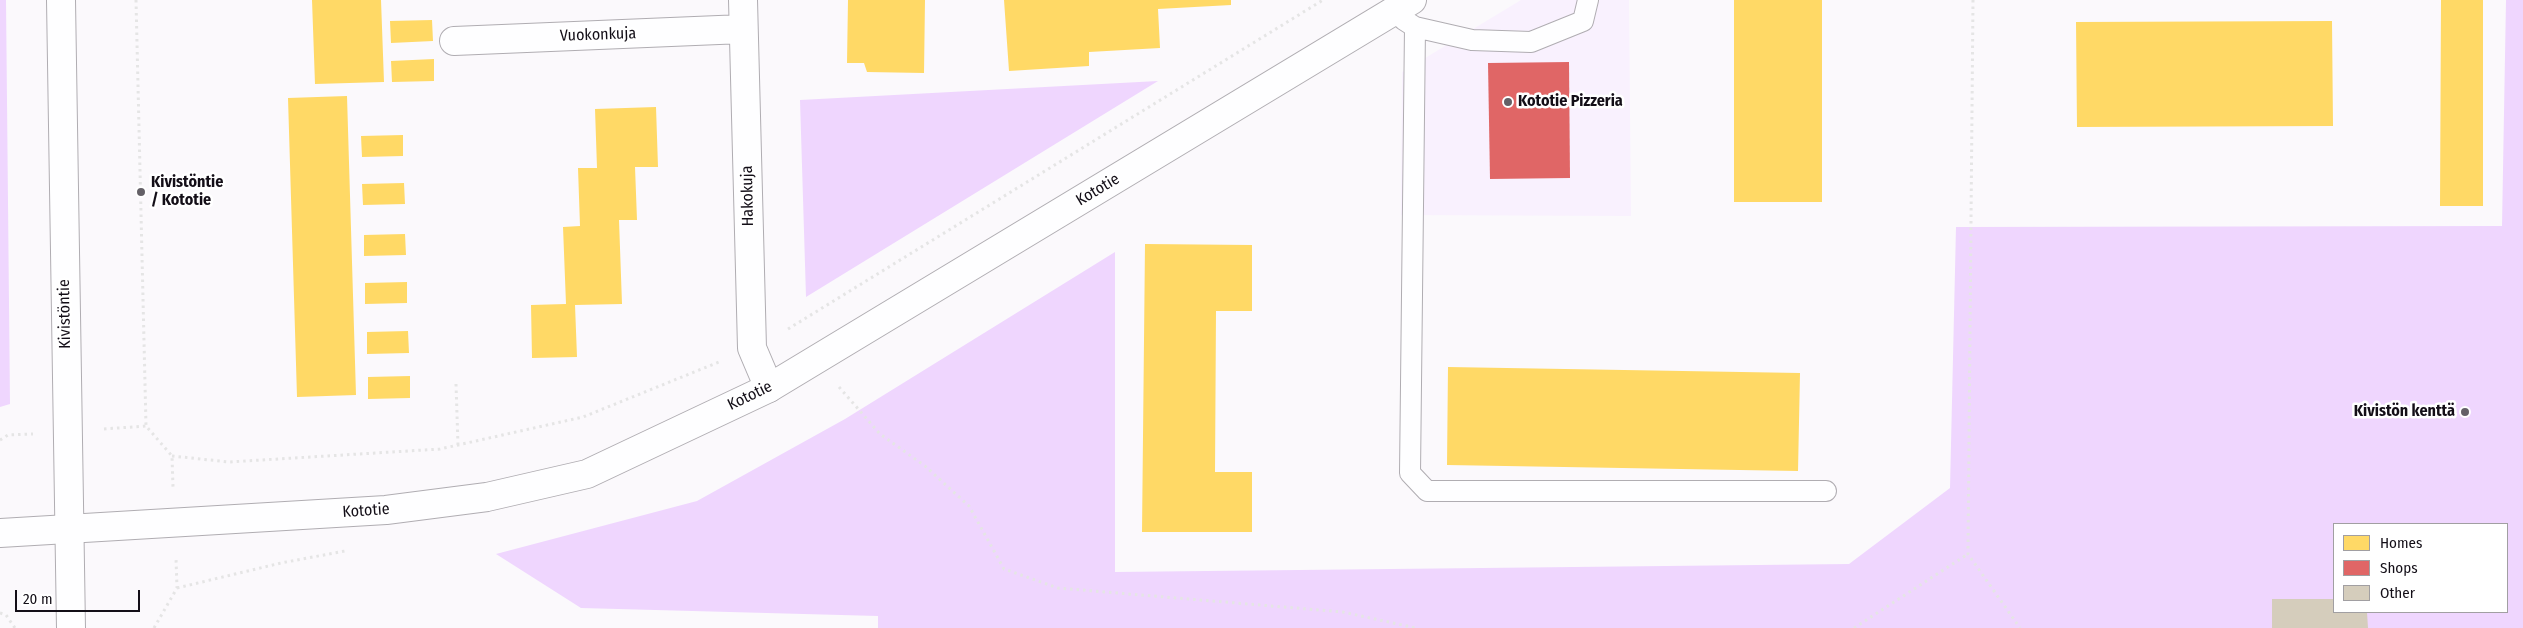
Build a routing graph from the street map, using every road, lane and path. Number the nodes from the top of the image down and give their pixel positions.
1 (61, 0) edge
2 (136, 0) edge
3 (743, 0) edge
4 (1588, 0) edge
5 (1973, 0) edge
6 (1402, 6) edge
7 (1415, 27) junction
8 (743, 29) junction
9 (454, 42) dead end
10 (456, 384) dead end
11 (839, 386) dead end
12 (769, 388) junction
13 (458, 445) dead end
14 (1826, 491) dead end
15 (174, 522) junction
16 (69, 529) junction
17 (0, 533) edge
18 (1968, 554) junction
19 (0, 613) edge
20 (15, 628) edge
21 (71, 628) edge
22 (154, 628) edge
23 (1416, 628) edge
24 (1854, 628) edge
25 (2020, 628) edge

1 - 16 street, Kivistöntie
2 - 15 path
3 - 8 street, Hakokuja
4 - 7 lane
5 - 18 path
6 - 7 lane
6 - 12 street, Kototie
7 - 14 lane
8 - 9 street, Vuokonkuja
8 - 12 street, Hakokuja
10 - 13 path
11 - 23 path
12 - 15 street, Kototie
15 - 16 street, Kototie
15 - 22 path
16 - 17 street, Kototie
16 - 21 street, Kivistöntie
18 - 24 path
18 - 25 path
19 - 20 path

